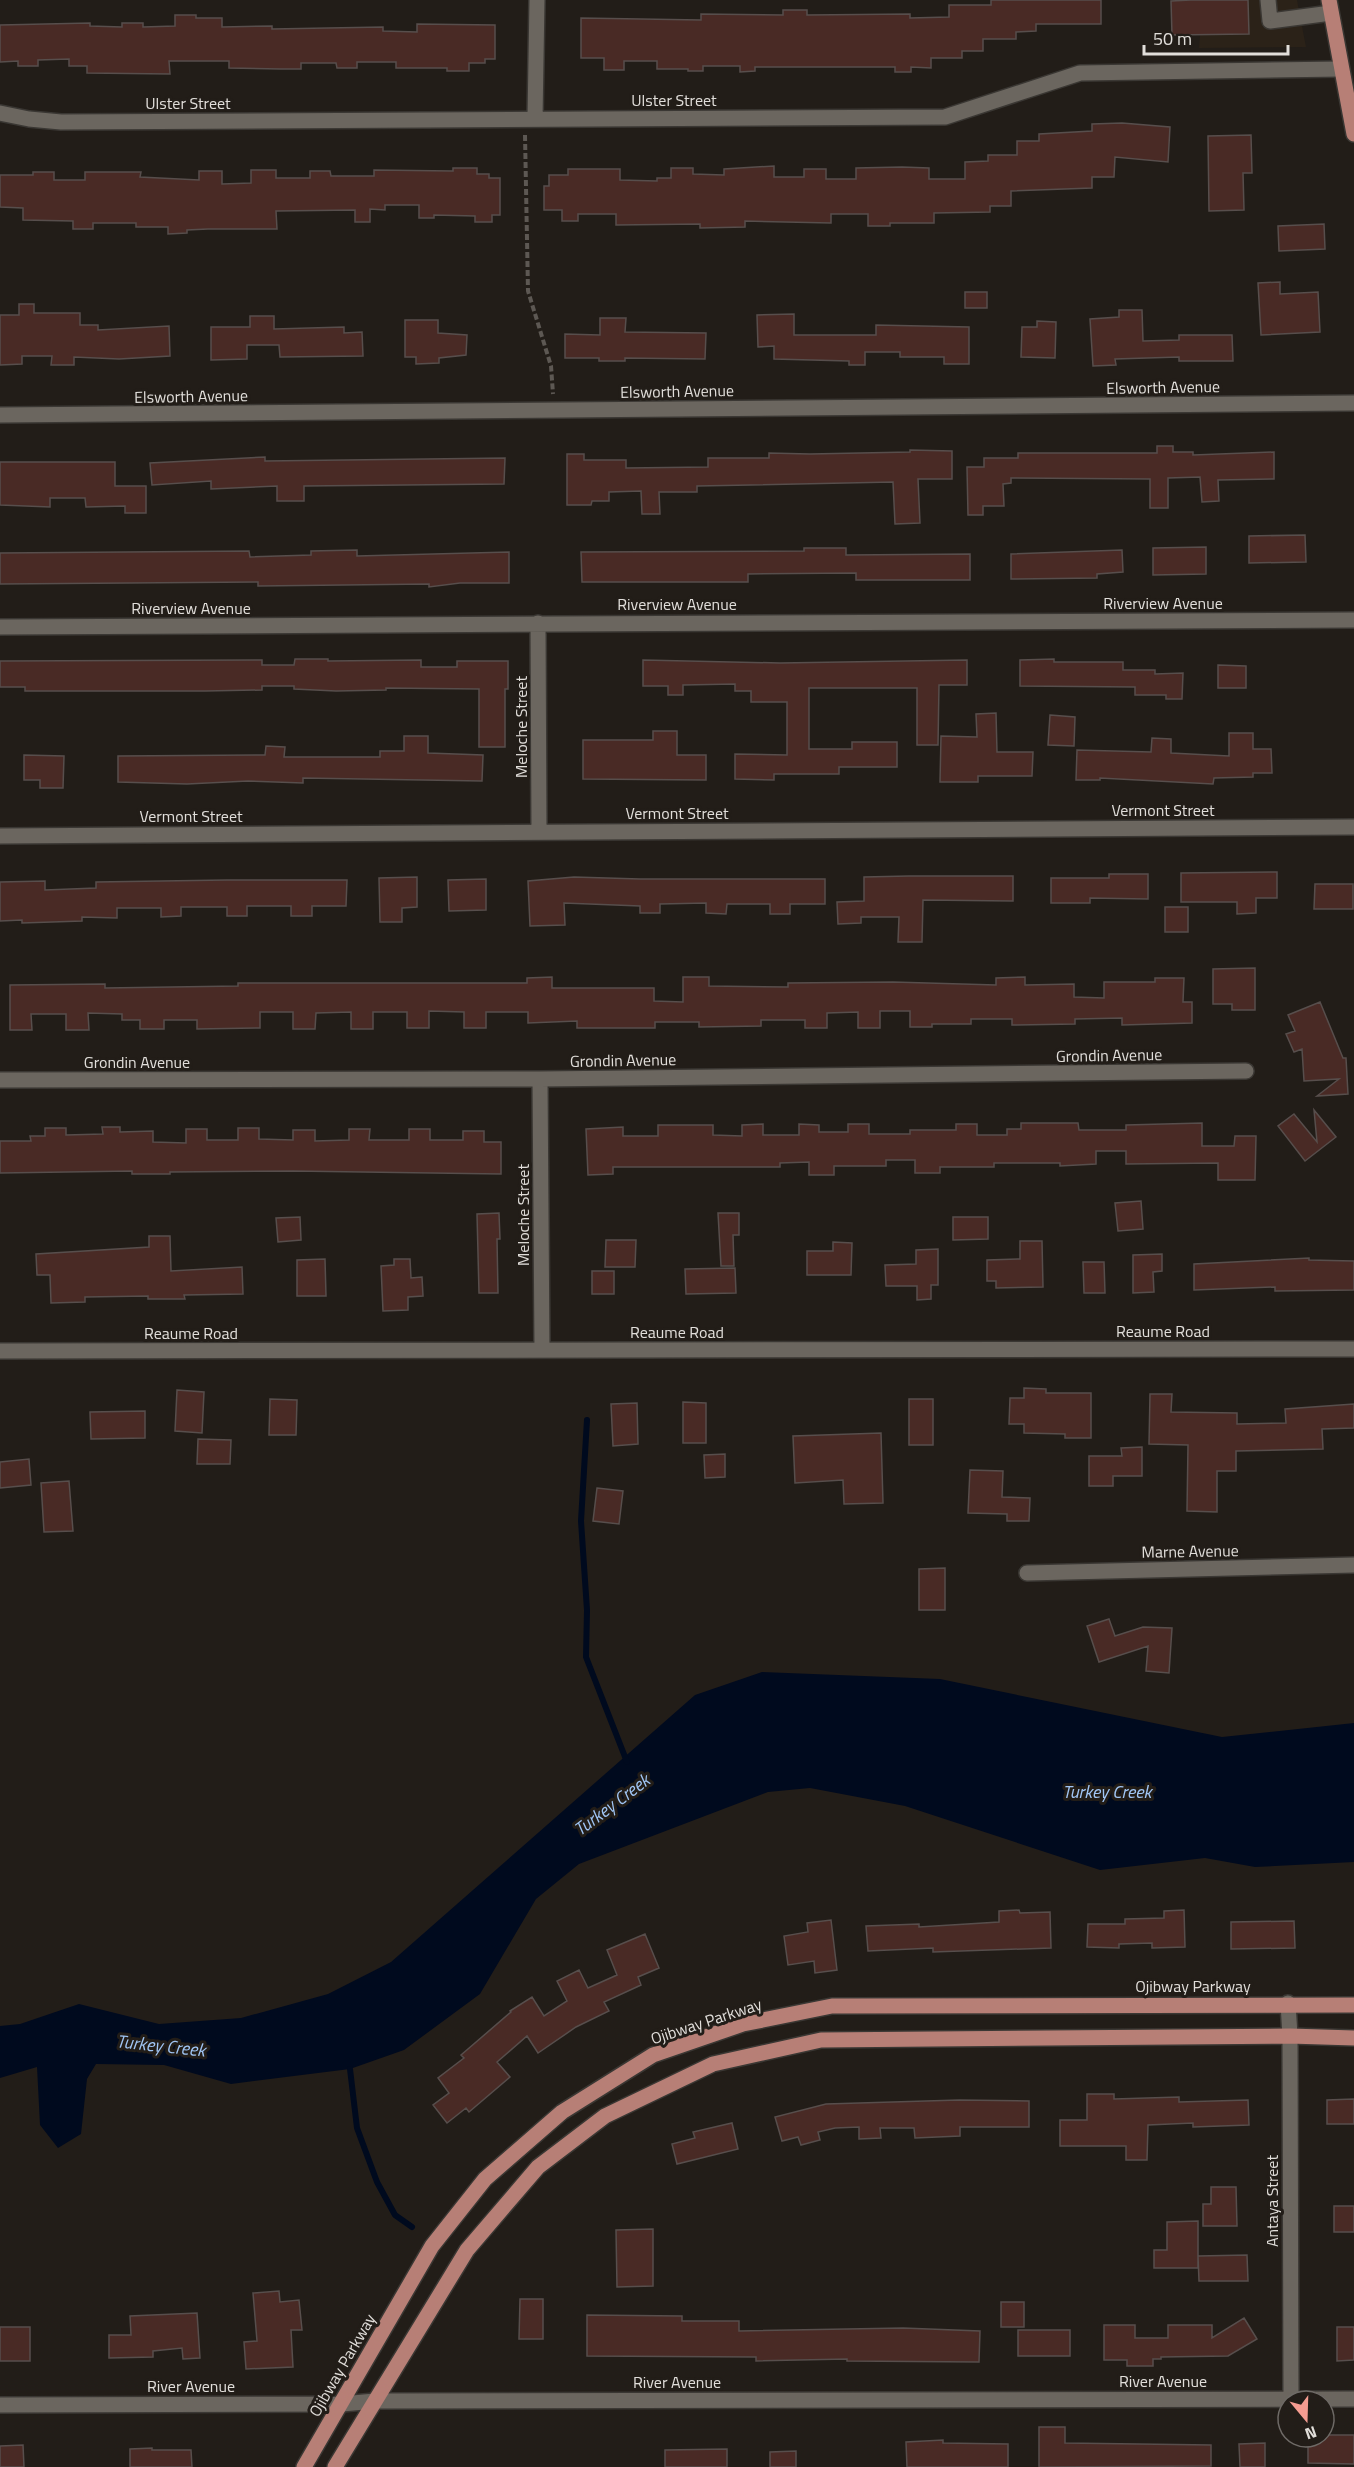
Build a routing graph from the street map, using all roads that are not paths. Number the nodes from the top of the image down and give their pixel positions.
1 (537, 0) edge
2 (1268, 0) edge
3 (1330, 6) edge
4 (1341, 69) junction
5 (0, 113) edge
6 (530, 119) junction
7 (1354, 134) edge
8 (1354, 403) edge
9 (0, 415) edge
10 (1354, 620) edge
11 (538, 623) junction
12 (0, 627) edge
13 (1354, 827) edge
14 (539, 831) junction
15 (0, 836) edge
16 (1246, 1071) dead end
17 (540, 1079) junction
18 (0, 1080) edge
19 (1354, 1349) edge
20 (542, 1350) junction
21 (0, 1351) edge
22 (1354, 1565) edge
23 (1027, 1573) dead end
24 (1288, 2004) junction
25 (1354, 2005) edge
26 (1290, 2036) junction
27 (1354, 2038) edge
28 (1291, 2389) edge
29 (1276, 2399) edge
30 (1336, 2399) edge
31 (1354, 2399) edge
32 (375, 2401) junction
33 (342, 2404) junction
34 (0, 2405) edge
35 (304, 2467) edge
36 (335, 2467) edge

1 - 6 street
2 - 3 street
3 - 4 main road
4 - 6 street, Ulster Street
4 - 7 main road
5 - 6 street, Ulster Street
8 - 9 street, Elsworth Avenue
10 - 11 street, Riverview Avenue
11 - 12 street, Riverview Avenue
11 - 14 street, Meloche Street
13 - 14 street, Vermont Street
14 - 15 street, Vermont Street
16 - 17 street, Grondin Avenue
17 - 18 street, Grondin Avenue
17 - 20 street, Meloche Street
19 - 20 street, Reaume Road
20 - 21 street, Reaume Road
22 - 23 street, Marne Avenue
24 - 25 main road, Ojibway Parkway
24 - 26 street, Antaya Street
24 - 33 main road, Ojibway Parkway
26 - 27 main road
26 - 28 street, Antaya Street
26 - 32 main road
29 - 32 street, River Avenue
30 - 31 street, River Avenue
32 - 33 street, River Avenue
32 - 36 main road
33 - 34 street, River Avenue
33 - 35 main road, Ojibway Parkway

